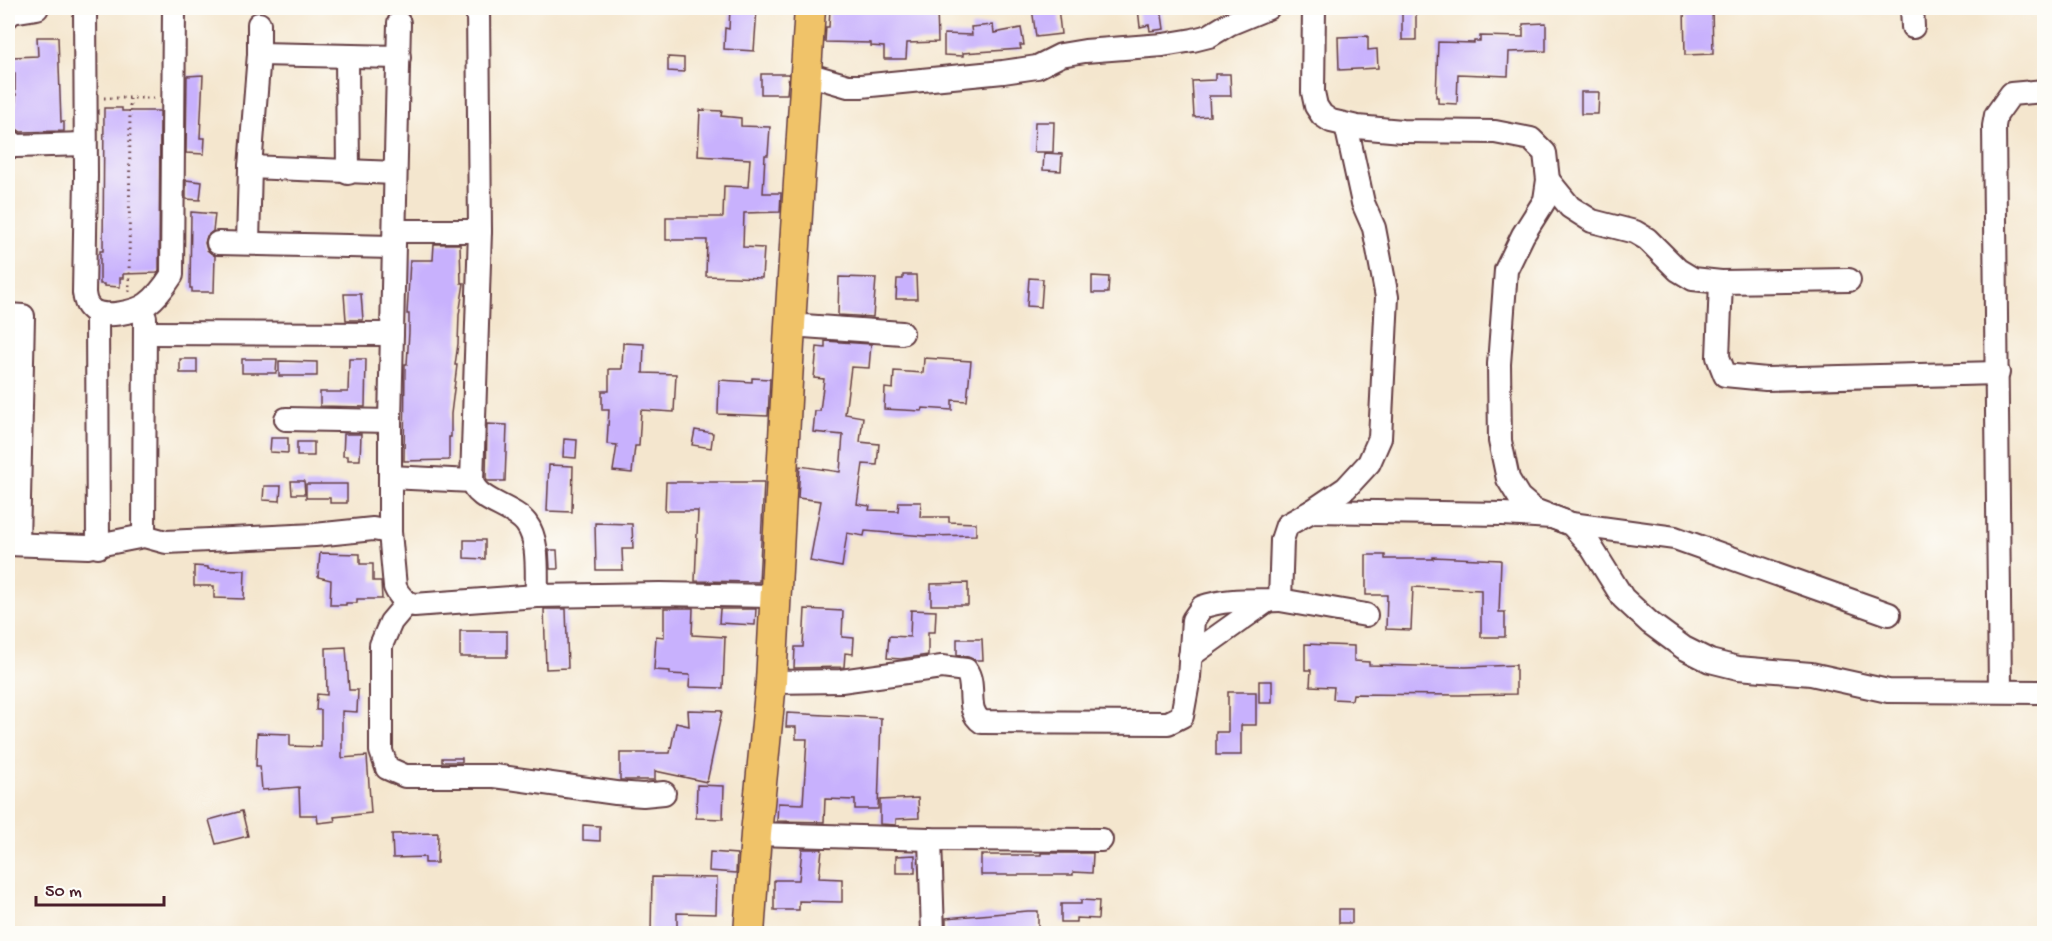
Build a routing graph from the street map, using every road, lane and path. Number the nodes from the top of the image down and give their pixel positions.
1 (37, 8) edge
2 (85, 8) edge
3 (174, 8) edge
4 (478, 8) edge
5 (810, 8) edge
6 (1268, 8) edge
7 (1314, 8) edge
8 (8, 15) edge
9 (399, 23) dead end
10 (259, 24) dead end
11 (259, 54) junction
12 (347, 56) junction
13 (399, 57) junction
14 (807, 74) junction
15 (2044, 91) edge
16 (84, 98) junction
17 (130, 99) junction
18 (173, 99) junction
19 (1346, 125) junction
20 (8, 139) edge
21 (85, 144) junction
22 (250, 167) junction
23 (348, 172) junction
24 (395, 173) junction
25 (1548, 180) junction
26 (480, 231) junction
27 (394, 239) junction
28 (248, 242) junction
29 (218, 243) dead end
30 (1849, 280) dead end
31 (1721, 282) junction
32 (137, 309) junction
33 (97, 313) junction
34 (8, 315) edge
35 (790, 324) junction
36 (145, 333) junction
37 (902, 333) dead end
38 (392, 334) junction
39 (1998, 373) junction
40 (286, 419) dead end
41 (390, 421) junction
42 (390, 477) junction
43 (472, 481) junction
44 (1312, 511) junction
45 (1571, 524) junction
46 (390, 532) junction
47 (144, 536) junction
48 (13, 544) edge
49 (98, 547) junction
50 (537, 596) junction
51 (777, 596) junction
52 (1274, 600) junction
53 (407, 603) junction
54 (1889, 614) dead end
55 (1366, 615) dead end
56 (1190, 656) junction
57 (771, 682) junction
58 (2000, 691) junction
59 (2044, 692) edge
60 (664, 793) dead end
61 (756, 834) junction
62 (930, 838) junction
63 (1101, 840) dead end
64 (749, 933) edge
65 (933, 933) edge

1 - 8 street
2 - 16 street
3 - 18 street
4 - 26 street
5 - 14 main road
6 - 14 street
7 - 19 street
9 - 13 street
10 - 11 street
11 - 12 street
11 - 22 street
12 - 13 street
12 - 23 street
13 - 24 street
14 - 35 main road
15 - 39 street
16 - 17 path
16 - 21 street
17 - 18 path
17 - 32 path
18 - 32 street
19 - 25 street
19 - 44 street
20 - 21 street
21 - 33 street
22 - 23 street
22 - 28 street
23 - 24 street
24 - 27 street
25 - 31 street
25 - 45 street
26 - 27 street
26 - 43 street
27 - 28 street
27 - 38 street
28 - 29 street
30 - 31 street
31 - 39 street
32 - 33 street
32 - 36 street
33 - 49 street
34 - 48 street
35 - 37 street
35 - 51 main road
36 - 38 street
36 - 47 street
38 - 41 street
39 - 58 street
40 - 41 street
41 - 42 street
42 - 43 street
42 - 46 street
43 - 50 street
44 - 45 street
44 - 52 street
45 - 54 street
45 - 58 street
46 - 47 street
46 - 53 street
47 - 49 street
48 - 49 street
50 - 51 street
50 - 53 street
51 - 57 main road
52 - 55 street
52 - 56 street
52 - 56 street
53 - 60 street
56 - 57 street
57 - 61 main road
58 - 59 street
61 - 62 street
61 - 64 main road
62 - 63 street
62 - 65 street

